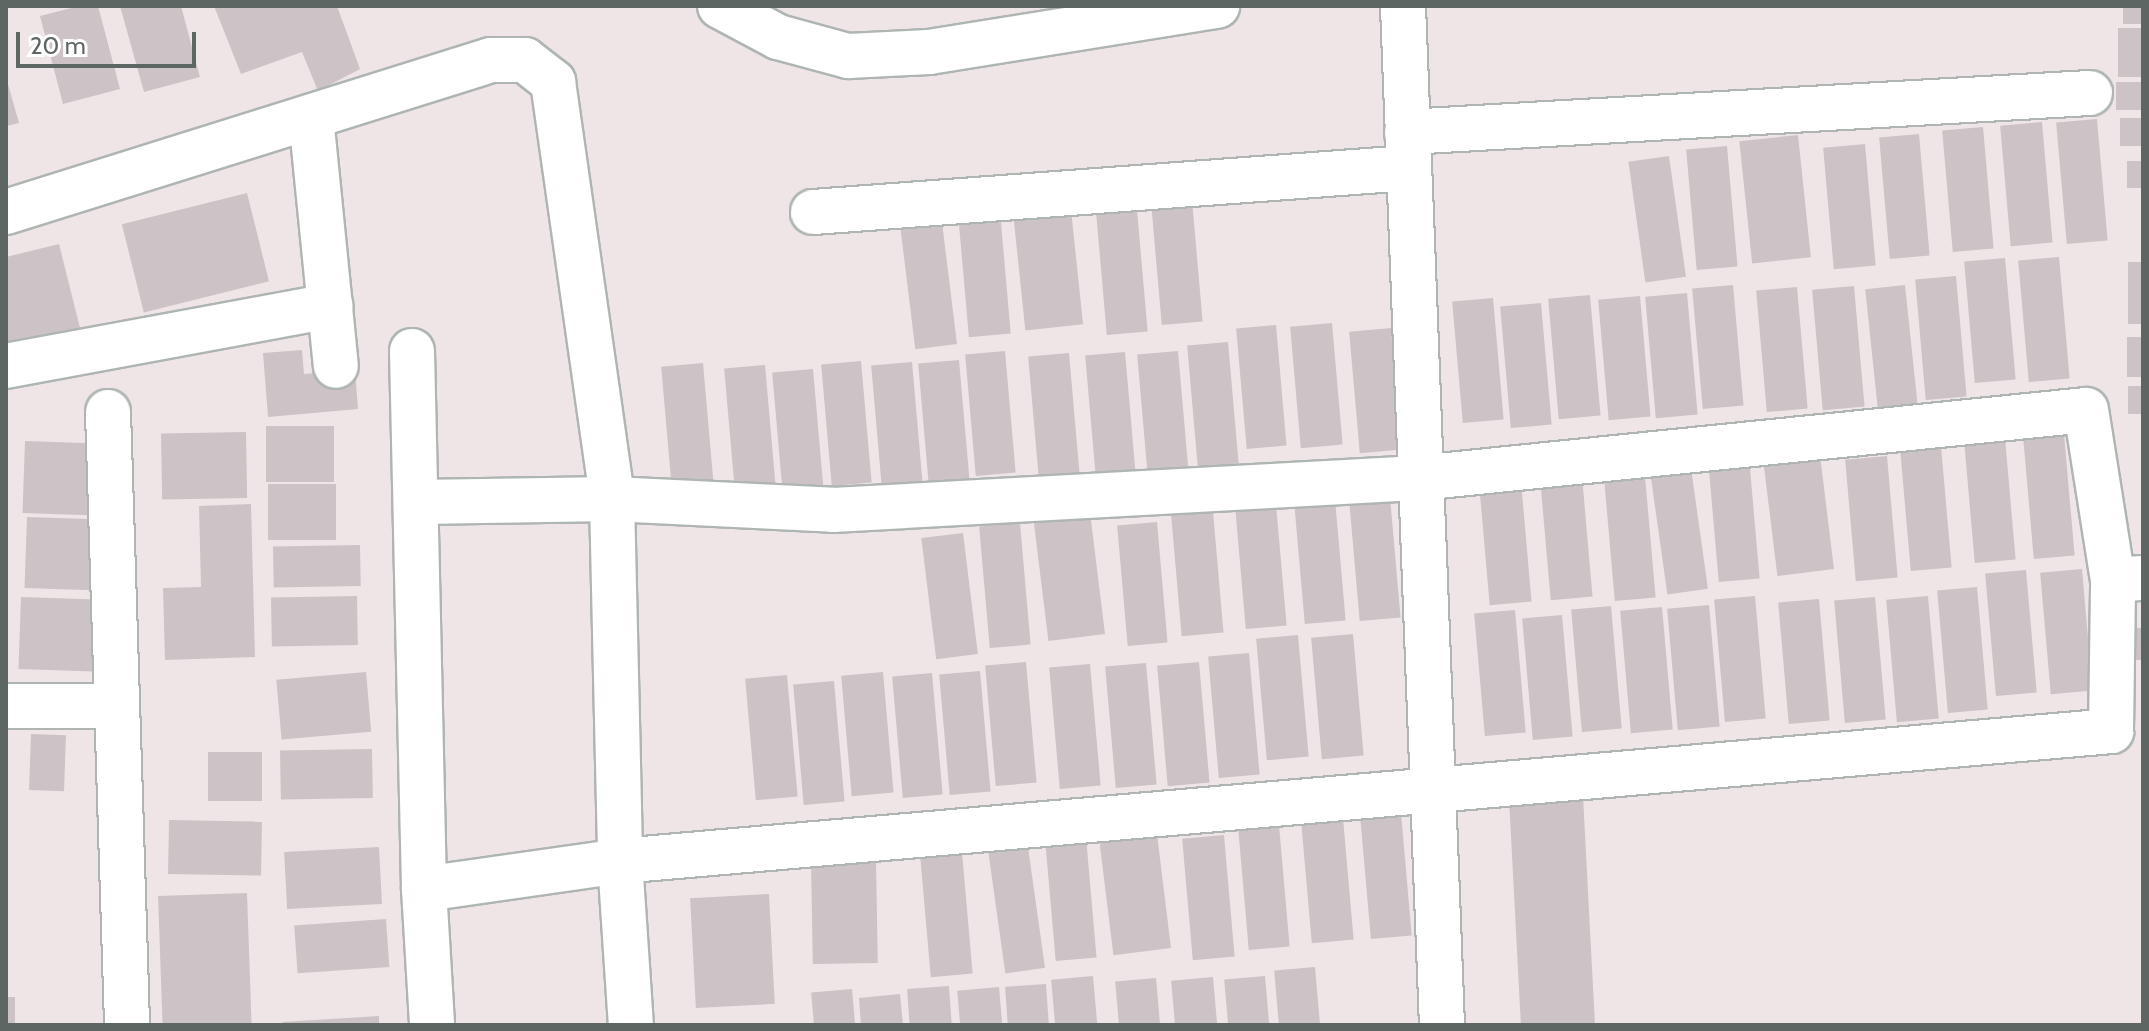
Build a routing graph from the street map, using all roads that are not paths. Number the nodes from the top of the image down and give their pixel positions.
1 (720, 6) edge
2 (1217, 6) edge
3 (1403, 6) edge
4 (2090, 93) dead end
5 (311, 117) junction
6 (1408, 150) junction
7 (6, 212) edge
8 (813, 212) dead end
9 (330, 306) junction
10 (412, 351) dead end
11 (6, 366) edge
12 (336, 366) dead end
13 (108, 412) dead end
14 (1419, 478) junction
15 (612, 499) junction
16 (418, 502) junction
17 (2128, 579) edge
18 (6, 706) edge
19 (117, 706) junction
20 (1435, 786) junction
21 (620, 861) junction
22 (424, 889) junction
23 (127, 1025) edge
24 (432, 1025) edge
25 (631, 1025) edge
26 (1442, 1025) edge

1 - 2 street
3 - 6 street
4 - 6 street
5 - 7 street
5 - 9 street
5 - 15 street
6 - 8 street
6 - 14 street
9 - 11 street
9 - 12 street
10 - 16 street
13 - 19 street
14 - 15 street
14 - 17 street
14 - 20 street
15 - 16 street
15 - 21 street
16 - 22 street
17 - 20 street
18 - 19 street
19 - 23 street
20 - 21 street
20 - 26 street
21 - 22 street
21 - 25 street
22 - 24 street

